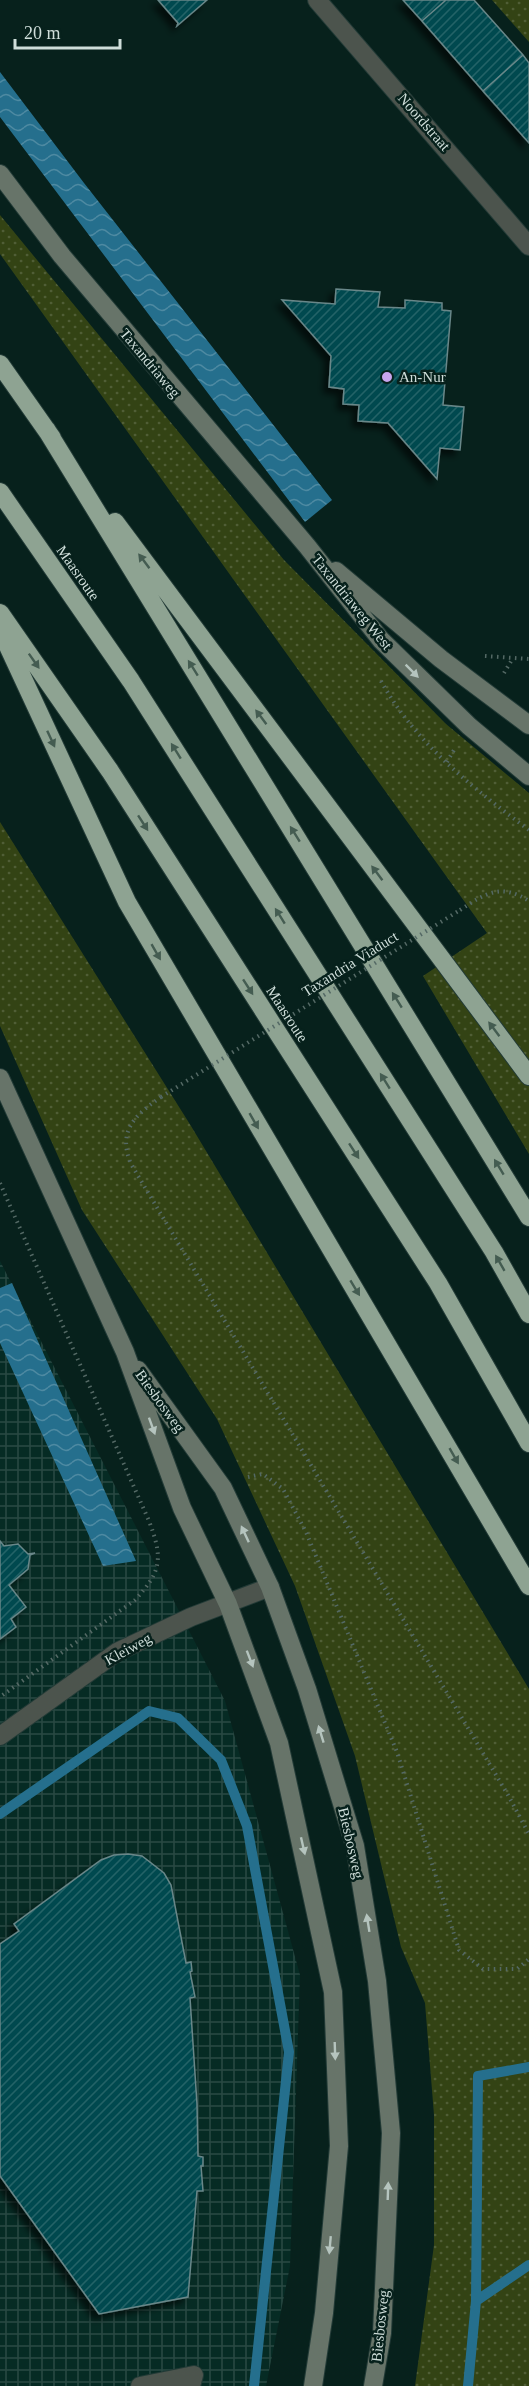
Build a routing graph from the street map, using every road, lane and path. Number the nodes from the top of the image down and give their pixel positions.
1 (317, 0) edge
2 (0, 174) edge
3 (529, 246) edge
4 (0, 364) edge
5 (46, 429) junction
6 (0, 492) edge
7 (307, 546) junction
8 (0, 614) edge
9 (0, 629) edge
10 (513, 658) dead end
11 (529, 659) edge
12 (529, 725) edge
13 (529, 776) edge
14 (529, 901) edge
15 (529, 1076) edge
16 (0, 1078) edge
17 (0, 1183) edge
18 (529, 1217) edge
19 (529, 1314) edge
20 (125, 1352) junction
21 (529, 1443) edge
22 (223, 1488) junction
23 (183, 1508) junction
24 (149, 1521) junction
25 (529, 1586) edge
26 (270, 1587) junction
27 (228, 1604) junction
28 (0, 1697) edge
29 (0, 1736) edge
30 (529, 1834) edge
31 (529, 1959) edge
32 (140, 2386) edge
33 (191, 2386) edge
34 (313, 2386) edge
35 (373, 2386) edge

1 - 3 street, Noordstraat
2 - 7 main road, Taxandriaweg
4 - 5 highway
15 -> 5 highway
18 -> 5 highway
19 -> 6 highway, Maasroute
7 - 12 main road, Taxandriaweg West
7 -> 13 main road, Taxandriaweg West
8 -> 21 highway, Maasroute
9 -> 25 highway
10 - 11 path
14 - 30 path, Taxandria Viaduct, bridge
16 - 20 main road, Biesbosweg
17 - 24 path
20 - 22 main road, Biesbosweg
20 -> 23 main road, Biesbosweg
26 -> 22 main road, Biesbosweg
22 - 31 path
23 - 24 path
23 - 27 main road, Biesbosweg
24 - 28 path
26 - 27 street, Kleiweg
35 -> 26 main road, Biesbosweg
27 - 29 street, Kleiweg
27 -> 34 main road, Biesbosweg
32 - 33 street

